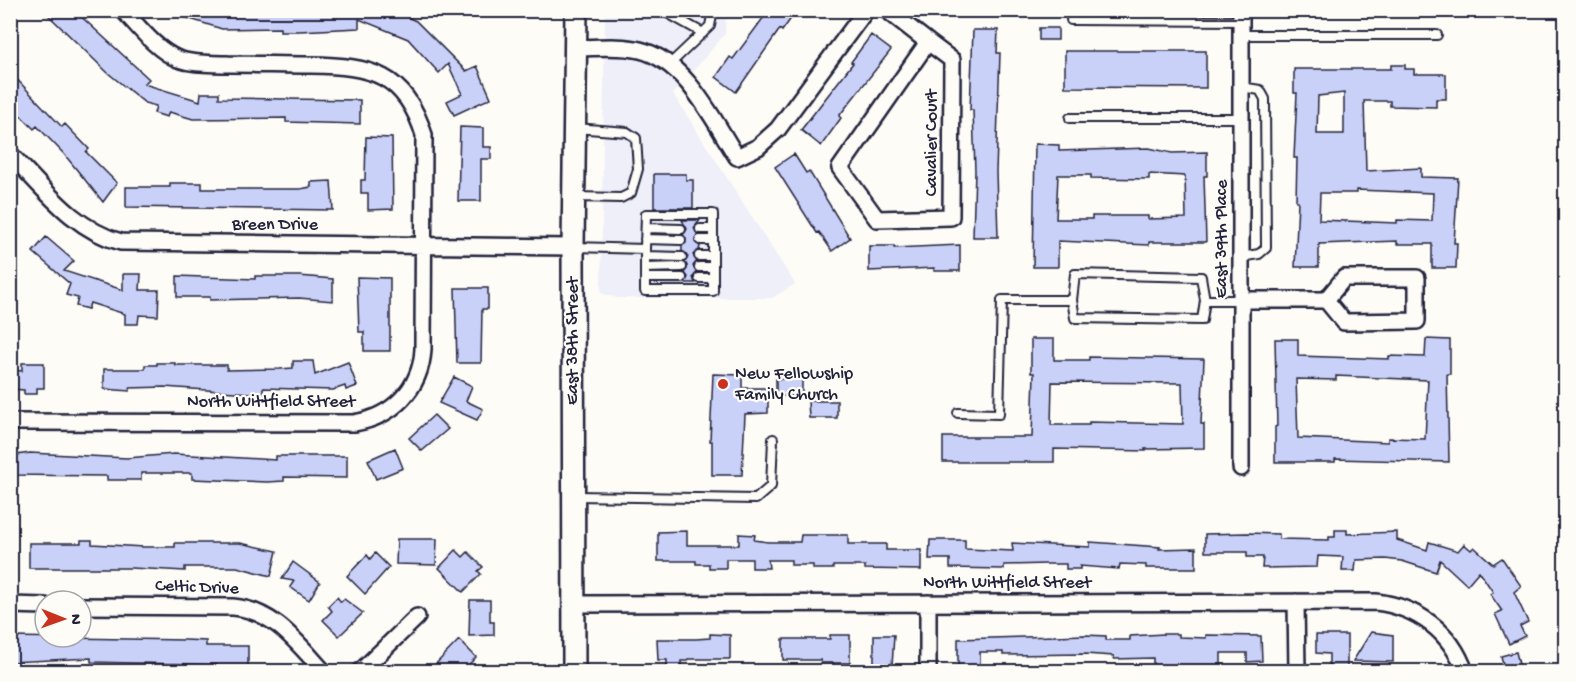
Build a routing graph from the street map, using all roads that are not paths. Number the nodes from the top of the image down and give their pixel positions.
1 (123, 10) edge
2 (576, 10) edge
3 (662, 10) edge
4 (713, 10) edge
5 (866, 10) edge
6 (887, 10) edge
7 (1071, 20) dead end
8 (1241, 22) edge
9 (703, 33) junction
10 (1437, 35) dead end
11 (928, 42) junction
12 (575, 48) junction
13 (670, 64) junction
14 (1241, 87) junction
15 (1070, 118) dead end
16 (1241, 118) junction
17 (574, 128) junction
18 (10, 154) edge
19 (573, 197) junction
20 (646, 228) junction
21 (681, 229) dead end
22 (700, 229) dead end
23 (713, 229) junction
24 (645, 239) junction
25 (681, 240) dead end
26 (700, 240) dead end
27 (713, 240) junction
28 (423, 246) junction
29 (573, 247) junction
30 (645, 252) junction
31 (682, 256) dead end
32 (699, 256) dead end
33 (713, 256) junction
34 (1241, 257) junction
35 (682, 267) dead end
36 (699, 267) dead end
37 (713, 267) junction
38 (645, 268) junction
39 (645, 278) junction
40 (682, 278) dead end
41 (699, 278) dead end
42 (713, 278) junction
43 (1072, 300) junction
44 (1205, 300) junction
45 (1241, 300) junction
46 (1326, 300) junction
47 (958, 413) dead end
48 (10, 422) edge
49 (773, 439) dead end
50 (1241, 468) dead end
51 (574, 496) junction
52 (1296, 602) junction
53 (928, 603) junction
54 (574, 604) junction
55 (10, 605) edge
56 (33, 606) edge
57 (93, 606) edge
58 (417, 617) dead end
59 (324, 672) edge
60 (360, 672) edge
61 (574, 672) edge
62 (928, 672) edge
63 (1297, 672) edge
64 (1465, 672) edge

1 - 28 street, North Wittfield Street
2 - 12 main road, East 38th Street
3 - 9 lane
4 - 9 lane
5 - 13 street
6 - 11 street, Cavalier Court
7 - 8 lane
8 - 10 lane
8 - 14 street, East 39th Place
9 - 13 lane
11 - 11 street, Cavalier Court
12 - 13 street
12 - 17 main road, East 38th Street
14 - 16 street, East 39th Place
14 - 34 lane
15 - 16 lane
16 - 34 street, East 39th Place
17 - 19 main road, East 38th Street
17 - 19 lane
18 - 28 street, Breen Drive
19 - 29 main road, East 38th Street
20 - 21 lane
20 - 23 lane
20 - 24 lane
22 - 23 lane
23 - 27 lane
24 - 25 lane
24 - 30 lane
26 - 27 lane
27 - 33 lane
28 - 29 street, Breen Drive
28 - 48 street, North Wittfield Street
29 - 30 lane
29 - 51 main road, East 38th Street
30 - 31 lane
30 - 38 lane
32 - 33 lane
33 - 37 lane
34 - 45 street, East 39th Place
35 - 38 lane
36 - 37 lane
37 - 42 lane
38 - 39 lane
39 - 40 lane
39 - 42 lane
41 - 42 lane
43 - 44 lane
43 - 44 lane
43 - 47 lane
44 - 45 lane
45 - 46 street
45 - 50 street, East 39th Place
46 - 46 street
49 - 51 lane
51 - 54 main road, East 38th Street
52 - 53 street, North Wittfield Street
52 - 63 street
52 - 64 street, North Wittfield Street
53 - 54 street, North Wittfield Street
53 - 62 street
54 - 61 main road, East 38th Street
55 - 56 street
57 - 59 street, Celtic Drive
58 - 60 street

